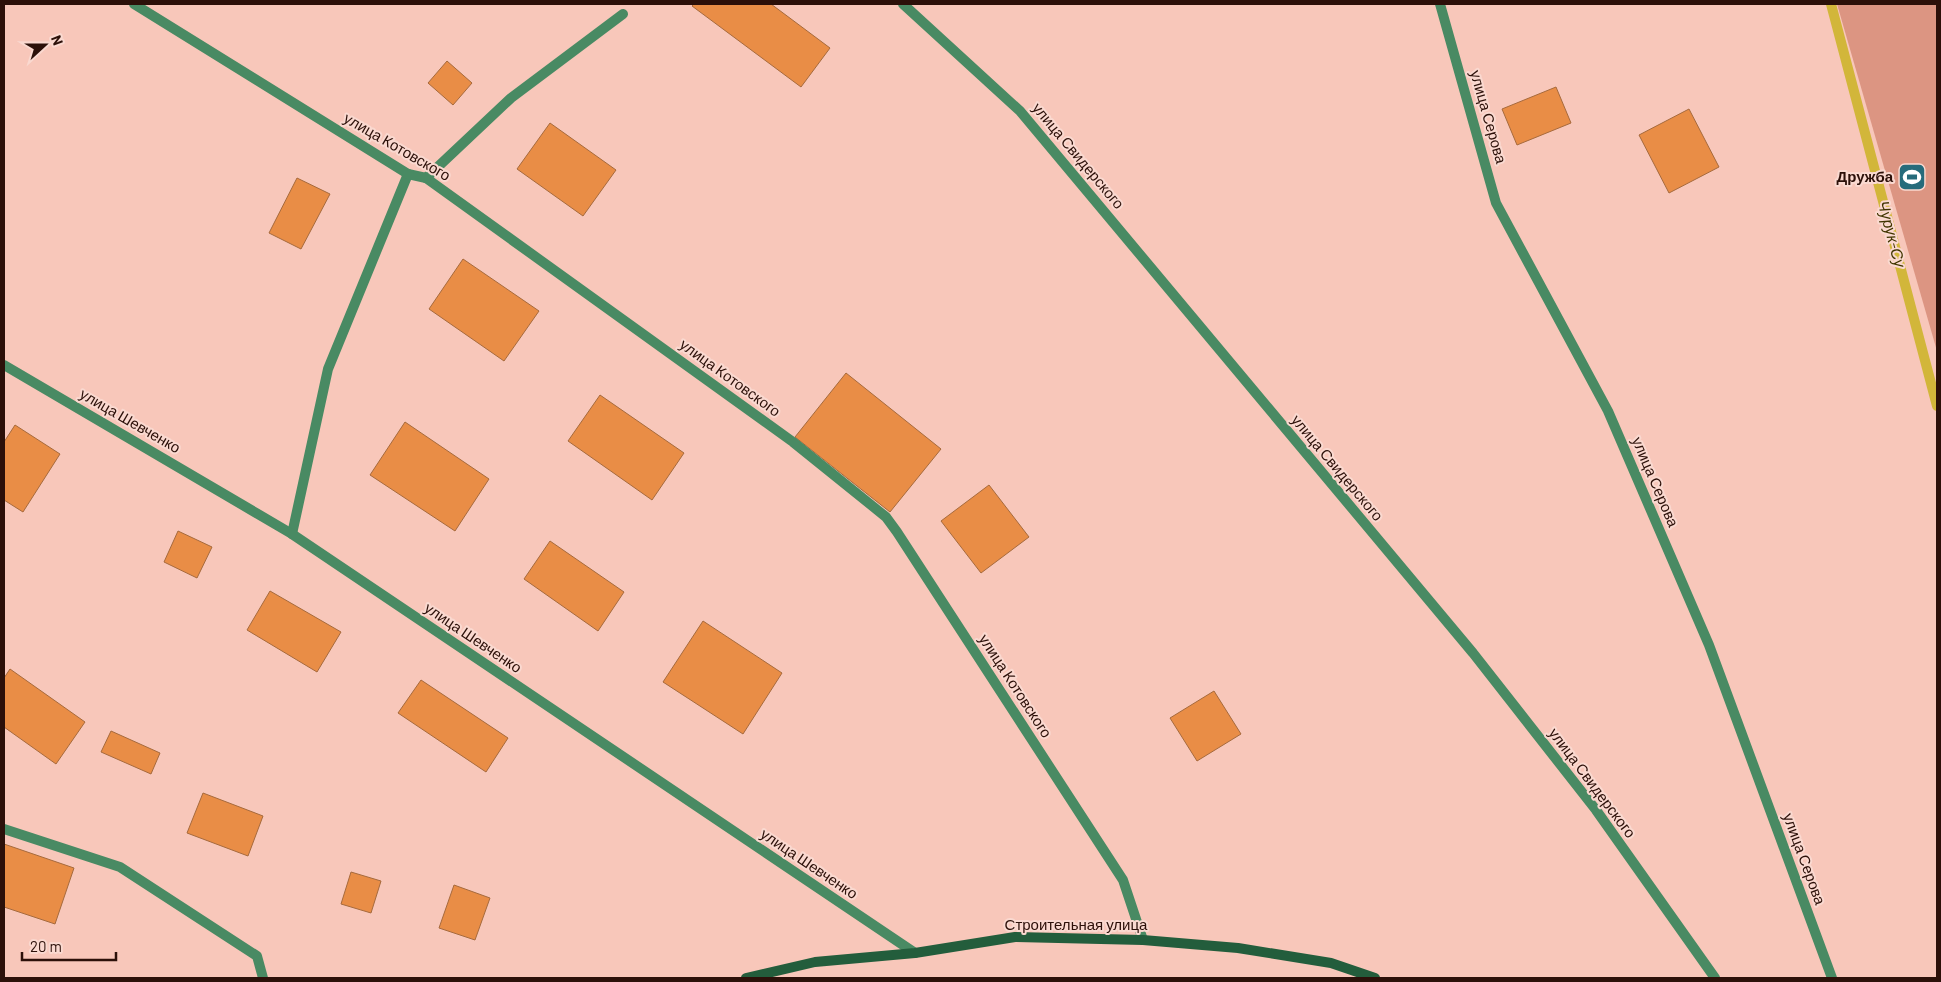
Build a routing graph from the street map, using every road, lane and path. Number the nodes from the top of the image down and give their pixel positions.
1 (134, 4) edge
2 (904, 4) edge
3 (1440, 4) edge
4 (623, 14) dead end
5 (408, 174) junction
6 (426, 178) junction
7 (4, 365) edge
8 (292, 534) junction
9 (4, 829) edge
10 (1143, 940) junction
11 (914, 953) junction
12 (263, 978) edge
13 (746, 978) edge
14 (1375, 978) edge
15 (1715, 978) edge
16 (1832, 978) edge

1 - 5 street, улица Котовского
2 - 15 street, улица Свидерского
3 - 16 street, улица Серова
4 - 6 street
5 - 6 street, улица Котовского
5 - 8 street
6 - 10 street, улица Котовского
7 - 8 street, улица Шевченко
8 - 11 street, улица Шевченко
9 - 12 street
10 - 11 main road, Строительная улица
10 - 14 main road, Строительная улица
11 - 13 main road, Строительная улица

